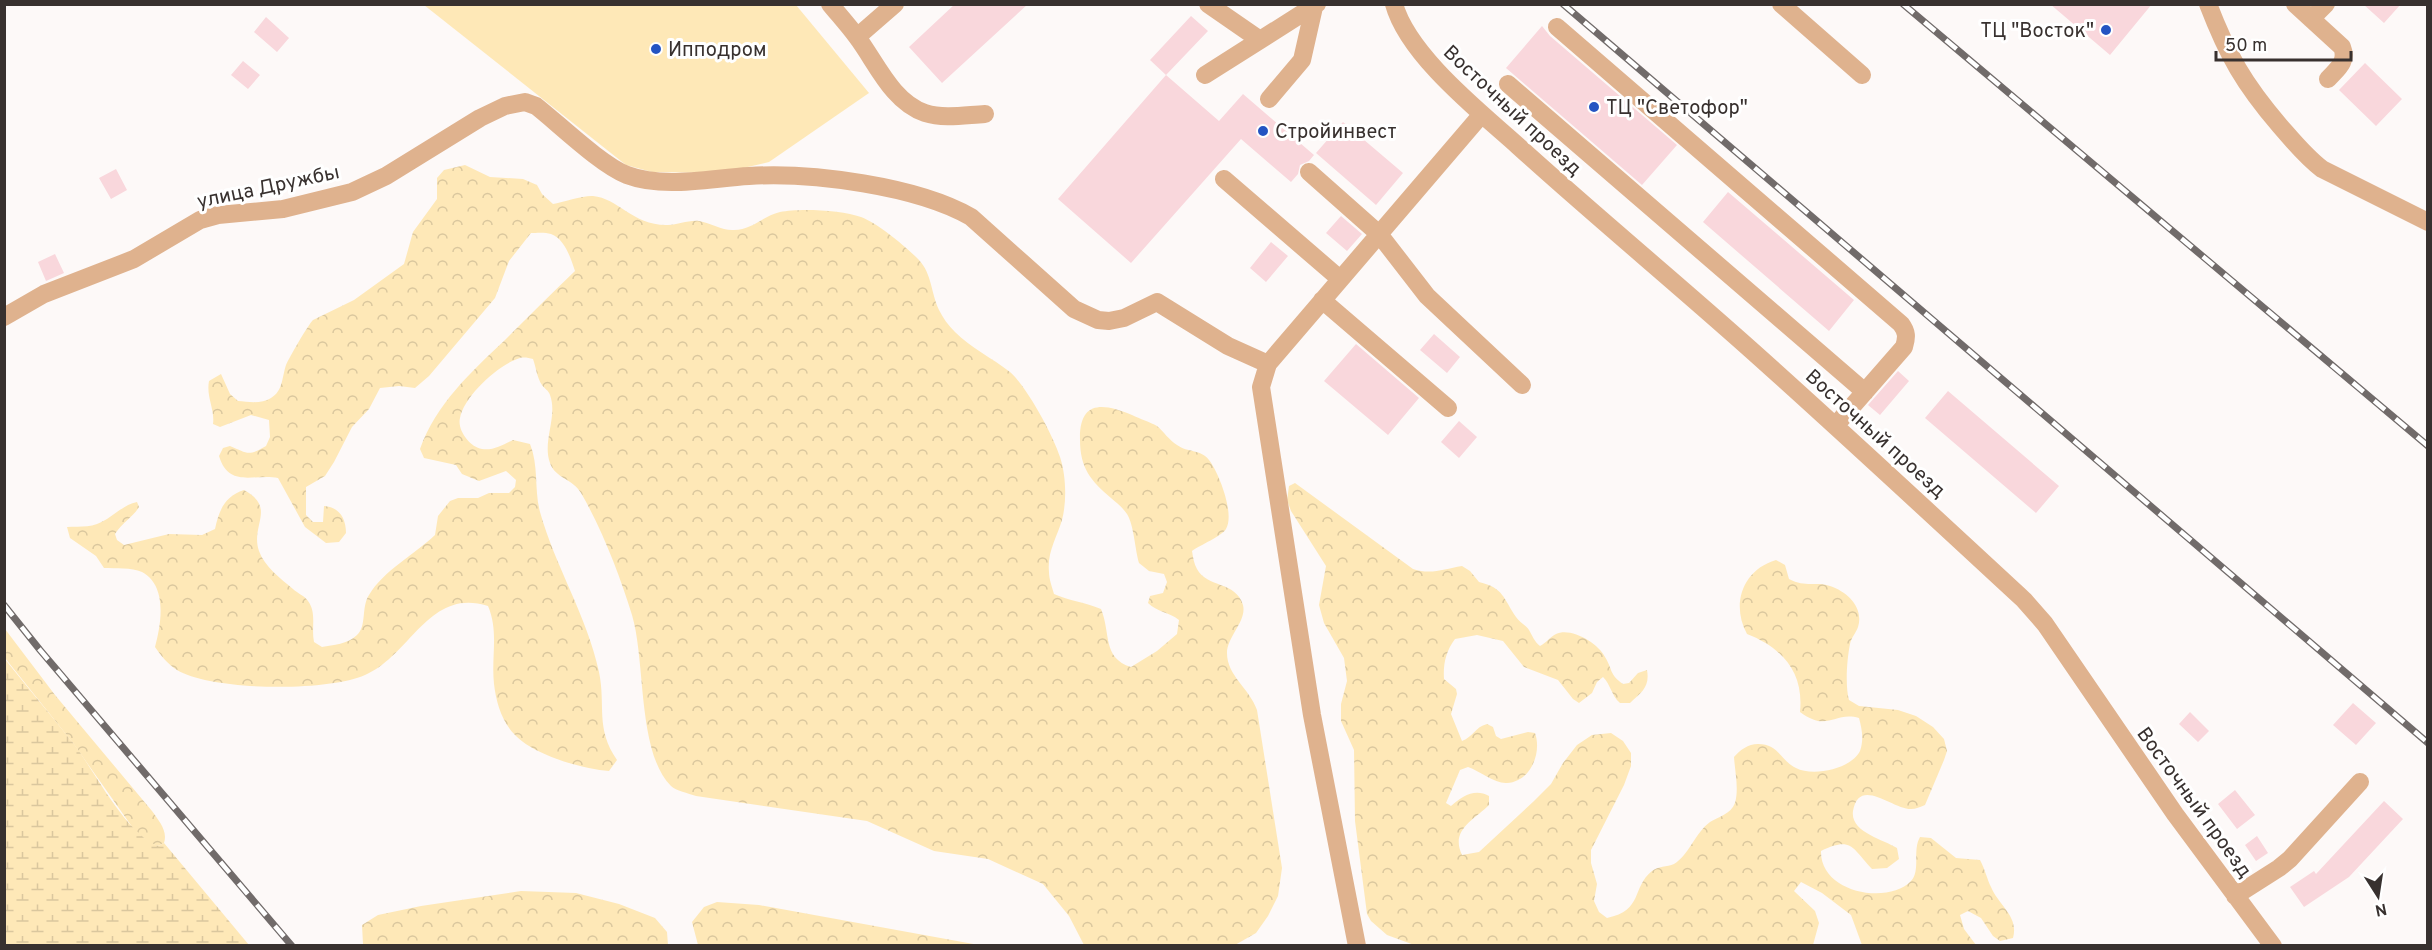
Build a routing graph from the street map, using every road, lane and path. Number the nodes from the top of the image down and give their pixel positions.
1 (830, 4) edge
2 (895, 4) edge
3 (1208, 4) edge
4 (1394, 4) edge
5 (1780, 4) edge
6 (2208, 4) edge
7 (2295, 4) edge
8 (2326, 4) edge
9 (1315, 5) edge
10 (2311, 19) junction
11 (1557, 27) dead end
12 (857, 37) junction
13 (1260, 40) junction
14 (1205, 75) dead end
15 (1862, 75) dead end
16 (2328, 79) dead end
17 (1508, 84) dead end
18 (1269, 99) dead end
19 (985, 114) dead end
20 (1482, 114) junction
21 (1309, 172) dead end
22 (1224, 179) dead end
23 (2427, 222) edge
24 (1379, 234) junction
25 (1340, 279) junction
26 (1322, 300) junction
27 (4, 317) edge
28 (1268, 364) junction
29 (1522, 385) dead end
30 (1865, 392) junction
31 (1448, 408) dead end
32 (1835, 426) junction
33 (2360, 782) dead end
34 (2235, 896) junction
35 (1357, 945) edge
36 (2273, 945) edge

1 - 12 street
2 - 12 street
3 - 13 street
4 - 20 street, Восточный проезд
5 - 15 street
6 - 23 street
7 - 10 street
8 - 10 street
9 - 13 street
9 - 18 street
10 - 16 street
11 - 30 street
12 - 19 street
13 - 14 street
17 - 30 street
20 - 24 street
20 - 32 street, Восточный проезд
21 - 24 street
22 - 25 street
24 - 25 street
24 - 29 street
25 - 26 street
26 - 28 street
26 - 31 street
27 - 28 street, улица Дружбы
28 - 35 street
30 - 32 street
32 - 34 street, Восточный проезд
33 - 34 street
34 - 36 street, Восточный проезд

